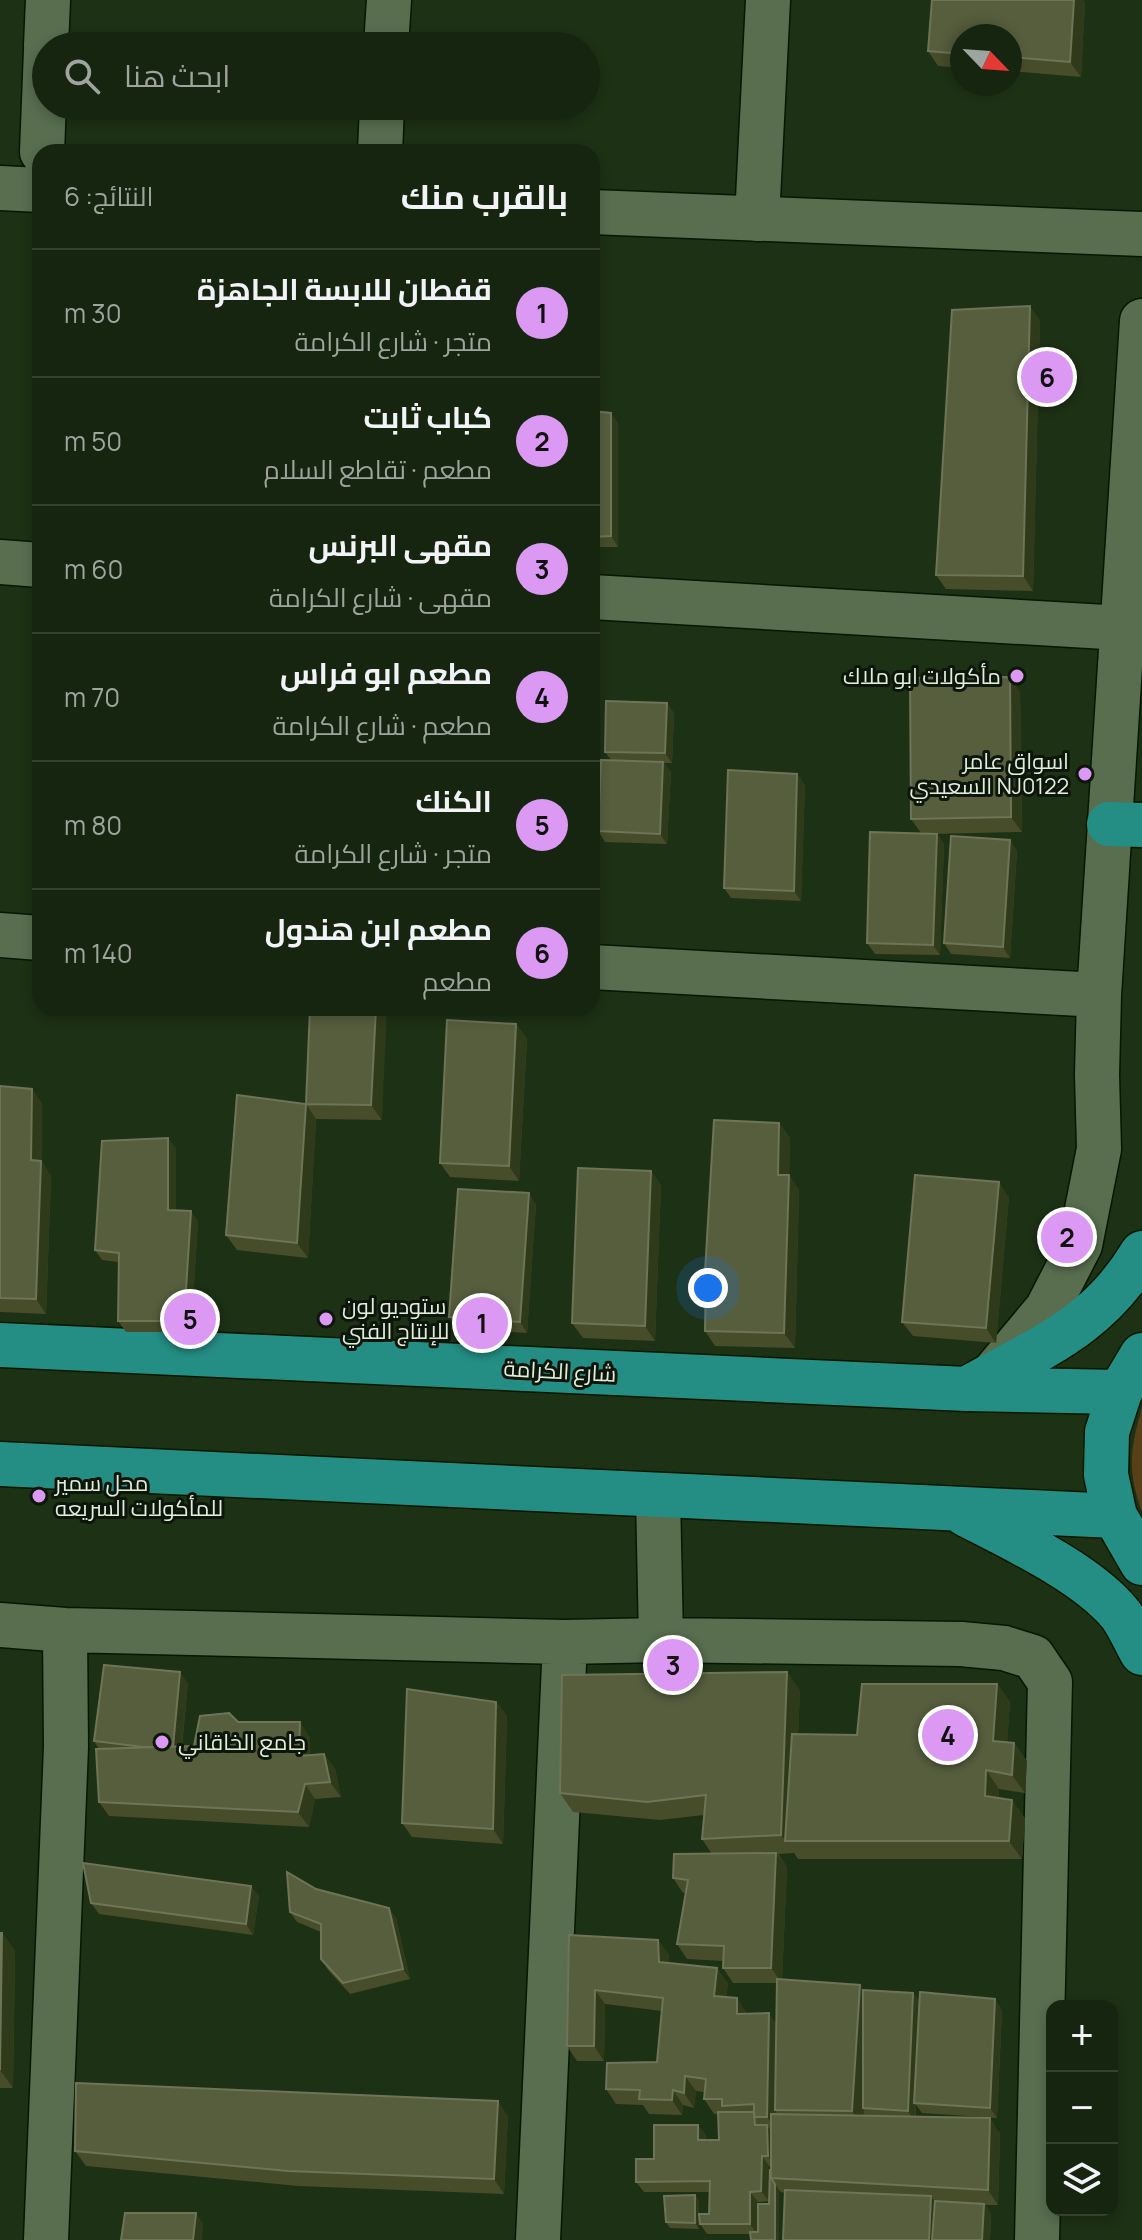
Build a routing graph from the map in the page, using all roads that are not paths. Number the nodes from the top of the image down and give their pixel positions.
1 (48, 0) edge
2 (389, 0) edge
3 (768, 0) edge
4 (47, 32) edge
5 (387, 32) edge
6 (43, 120) edge
7 (381, 120) edge
8 (42, 144) edge
9 (380, 144) edge
10 (0, 188) edge
11 (32, 190) edge
12 (600, 212) edge
13 (757, 219) junction
14 (1142, 234) edge
15 (1142, 321) edge
16 (0, 562) edge
17 (32, 564) edge
18 (600, 597) edge
19 (1123, 628) junction
20 (1126, 825) edge
21 (0, 935) edge
22 (32, 937) edge
23 (600, 967) edge
24 (1099, 995) junction
25 (1142, 1253) edge
26 (0, 1345) edge
27 (1142, 1355) edge
28 (979, 1382) junction
29 (1120, 1392) junction
30 (0, 1464) edge
31 (658, 1495) junction
32 (952, 1508) junction
33 (1115, 1516) junction
34 (1142, 1563) edge
35 (0, 1625) edge
36 (65, 1630) junction
37 (661, 1640) junction
38 (565, 1642) junction
39 (1142, 1653) edge
40 (46, 2240) edge
41 (538, 2240) edge
42 (1037, 2240) edge

1 - 4 street
2 - 5 street
3 - 13 street
6 - 8 street
7 - 9 street
10 - 11 street
12 - 13 street
13 - 14 street
15 - 19 street
16 - 17 street
18 - 19 street
19 - 20 street
20 - 24 street
21 - 22 street
23 - 24 street
24 - 28 street
25 - 28 main road
26 - 28 main road, شارع الكرامة
27 - 29 main road
28 - 29 main road, شارع الكرامة
29 - 33 main road
30 - 31 main road
31 - 32 main road
31 - 37 street
32 - 33 main road
32 - 39 main road
33 - 34 main road
35 - 36 street
36 - 38 street
36 - 40 street
37 - 38 street
37 - 42 street
38 - 41 street

